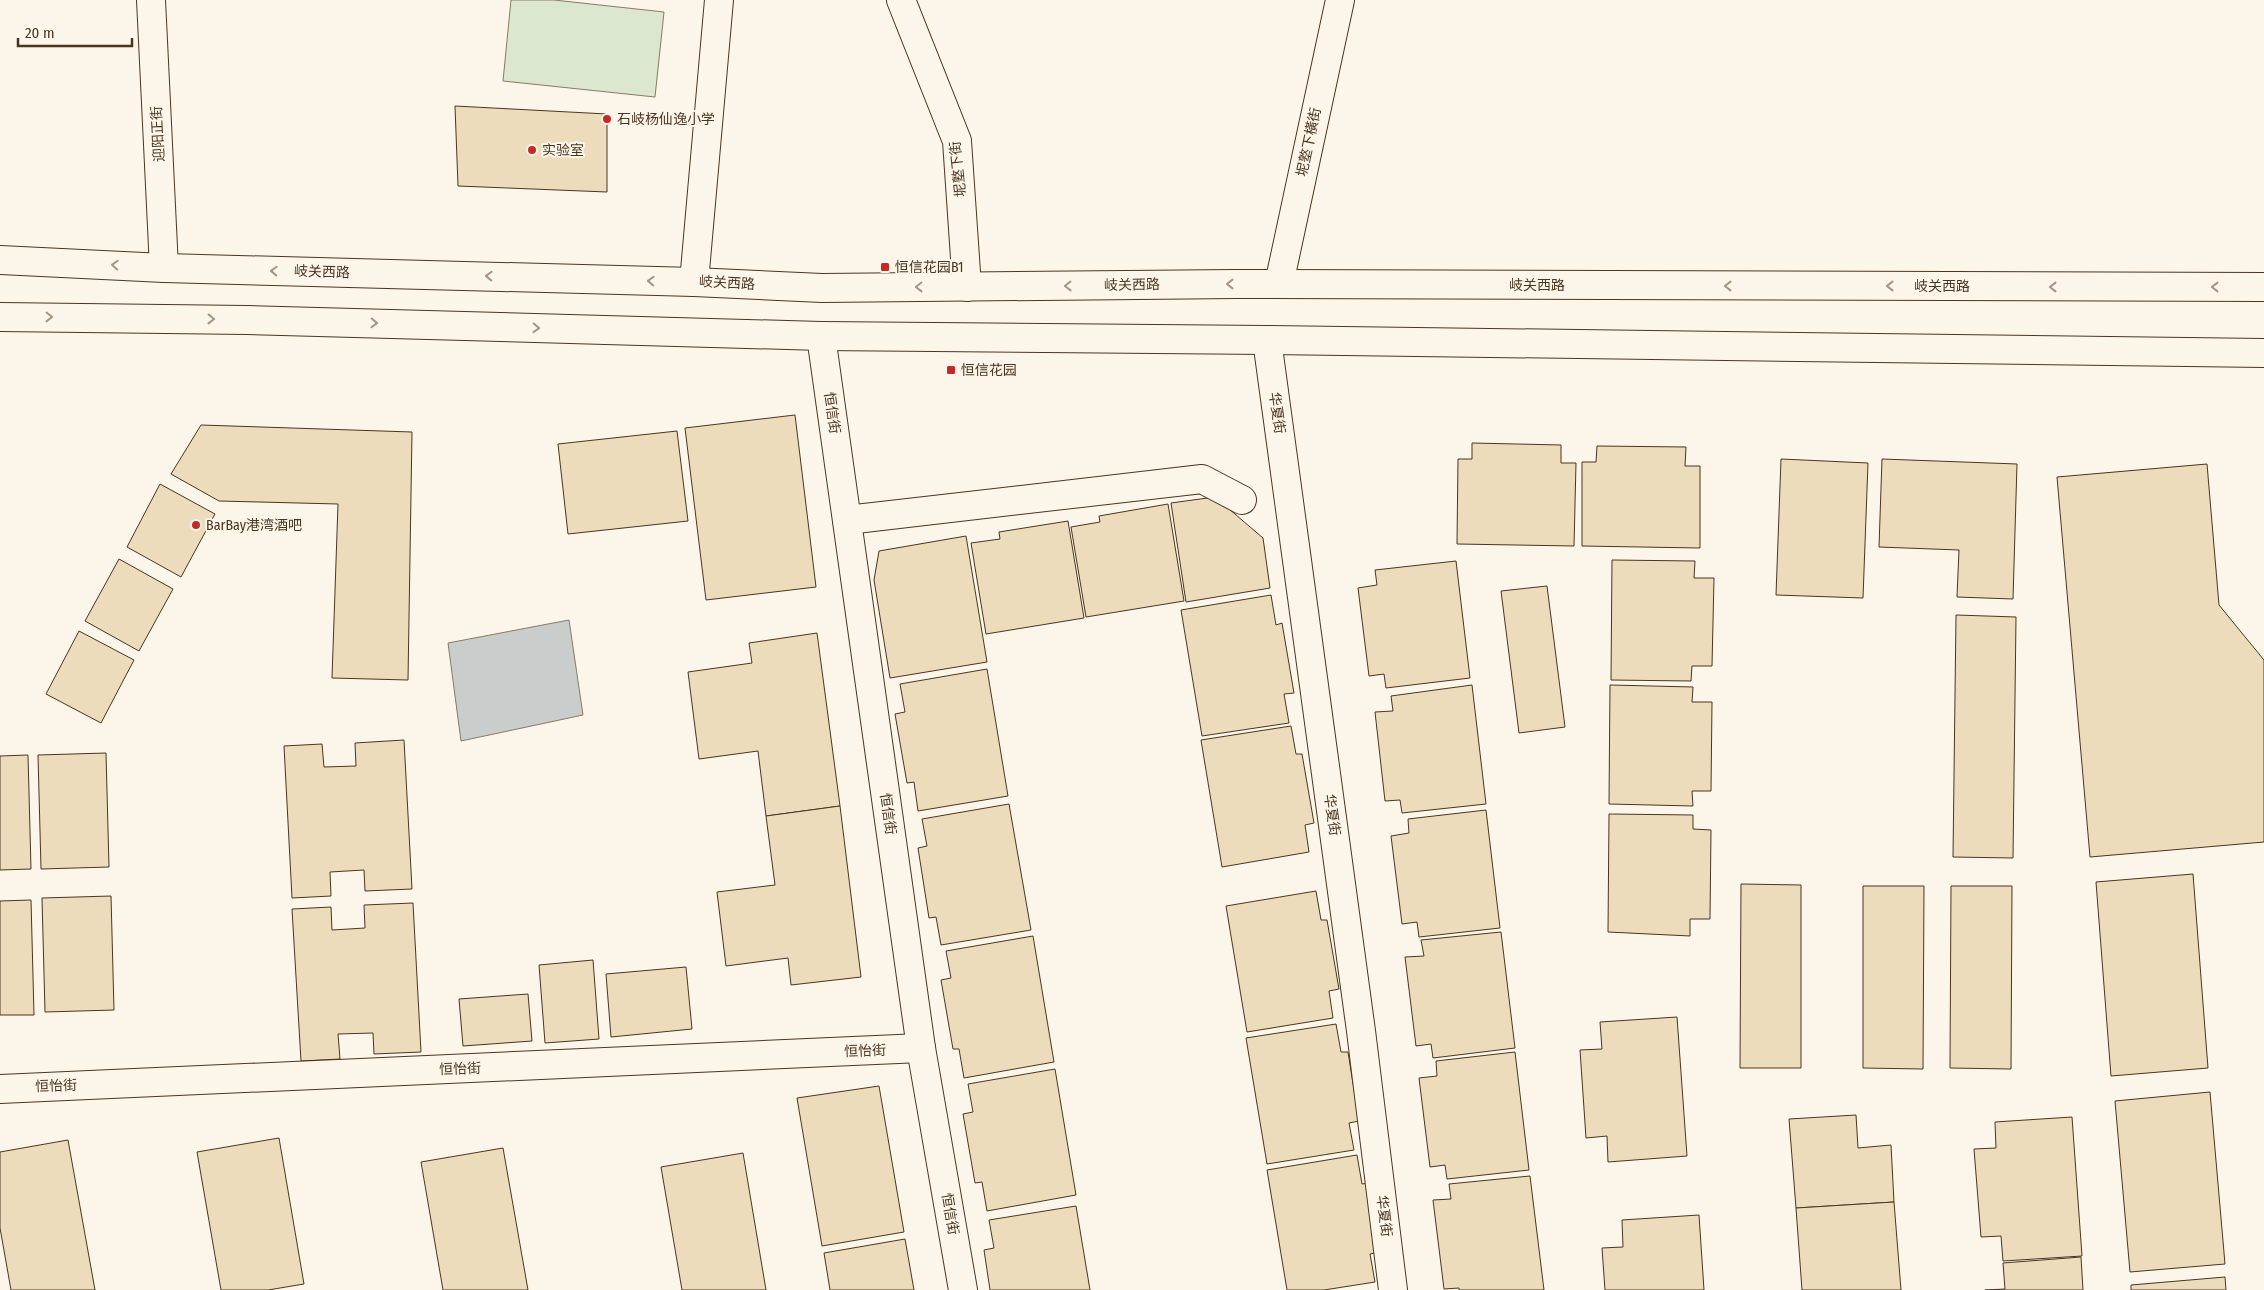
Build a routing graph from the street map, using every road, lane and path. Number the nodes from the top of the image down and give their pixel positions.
1 (152, 0) edge
2 (719, 0) edge
3 (901, 0) edge
4 (1340, 0) edge
5 (0, 260) edge
6 (164, 268) junction
7 (694, 282) junction
8 (1279, 284) junction
9 (967, 287) junction
10 (2264, 287) edge
11 (0, 317) edge
12 (821, 336) junction
13 (1267, 340) junction
14 (2263, 353) edge
15 (1242, 500) dead end
16 (847, 520) junction
17 (921, 1048) junction
18 (0, 1088) edge
19 (963, 1290) edge
20 (1393, 1290) edge

1 - 6 main road, 迎阳正街
2 - 7 main road
3 - 9 main road, 坭墪下街
4 - 8 main road, 坭墪下橫街
6 -> 5 main road, 岐关西路
7 -> 6 main road, 岐关西路
9 -> 7 main road, 岐关西路
8 -> 9 main road, 岐关西路
10 -> 8 main road, 岐关西路
11 -> 12 main road
12 - 13 main road
12 - 16 main road, 恒信街
13 - 14 main road
13 - 20 main road, 华夏街
15 - 16 main road
16 - 17 main road, 恒信街
17 - 18 main road, 恒怡街
17 - 19 main road, 恒信街

